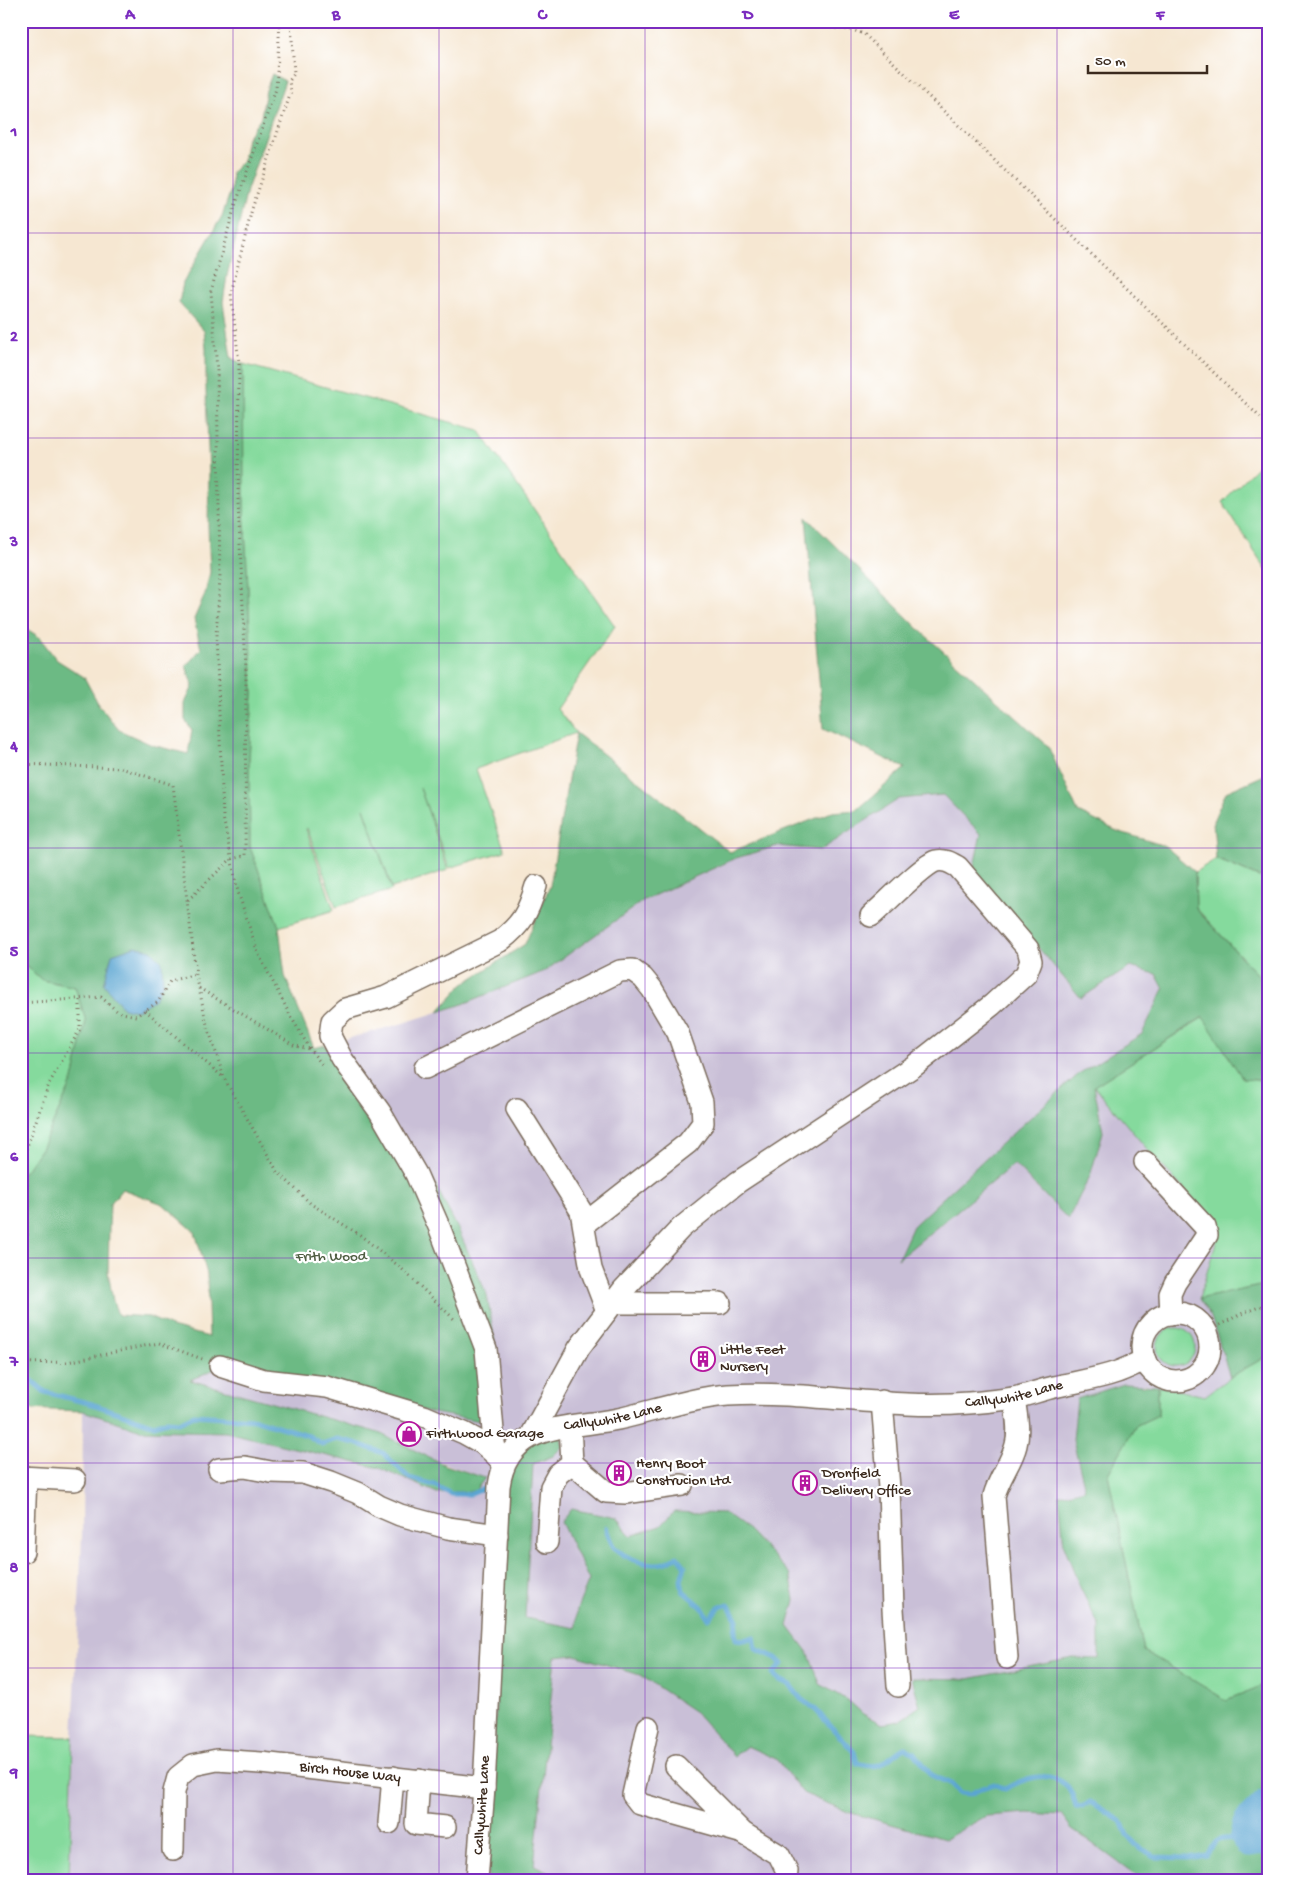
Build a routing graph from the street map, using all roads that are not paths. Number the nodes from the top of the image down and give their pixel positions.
1 (536, 886) dead end
2 (871, 916) dead end
3 (424, 1068) dead end
4 (518, 1109) dead end
5 (1145, 1162) dead end
6 (584, 1224) junction
7 (720, 1303) dead end
8 (610, 1307) junction
9 (1171, 1314) junction
10 (1144, 1360) junction
11 (220, 1366) road end
12 (1014, 1398) junction
13 (882, 1401) junction
14 (570, 1426) junction
15 (531, 1436) junction
16 (501, 1461) junction
17 (572, 1463) junction
18 (219, 1468) dead end
19 (24, 1477) edge
20 (75, 1480) dead end
21 (682, 1485) dead end
22 (497, 1535) junction
23 (547, 1542) dead end
24 (23, 1552) dead end
25 (1007, 1658) dead end
26 (898, 1686) dead end
27 (648, 1727) dead end
28 (676, 1766) dead end
29 (393, 1777) junction
30 (419, 1780) junction
31 (484, 1788) junction
32 (389, 1823) dead end
33 (445, 1828) dead end
34 (743, 1833) junction
35 (172, 1850) dead end
36 (477, 1880) edge
37 (786, 1880) edge

1 - 16 street
2 - 8 street
3 - 6 street
4 - 6 street
5 - 9 street
6 - 8 street
7 - 8 street
8 - 15 street
9 - 10 street
9 - 10 street
10 - 12 street, Callywhite Lane
11 - 16 street
12 - 13 street, Callywhite Lane
12 - 25 street
13 - 14 street, Callywhite Lane
13 - 26 street
14 - 15 street, Callywhite Lane
14 - 17 street
15 - 16 street, Callywhite Lane
16 - 22 street, Callywhite Lane
17 - 21 street
17 - 23 street
18 - 22 street
19 - 20 street
19 - 24 street
22 - 31 street, Callywhite Lane
27 - 34 street
28 - 34 street
29 - 30 street, Birch House Way
29 - 32 street
29 - 35 street, Birch House Way
30 - 31 street, Birch House Way
30 - 33 street
31 - 36 street, Callywhite Lane
34 - 37 street

